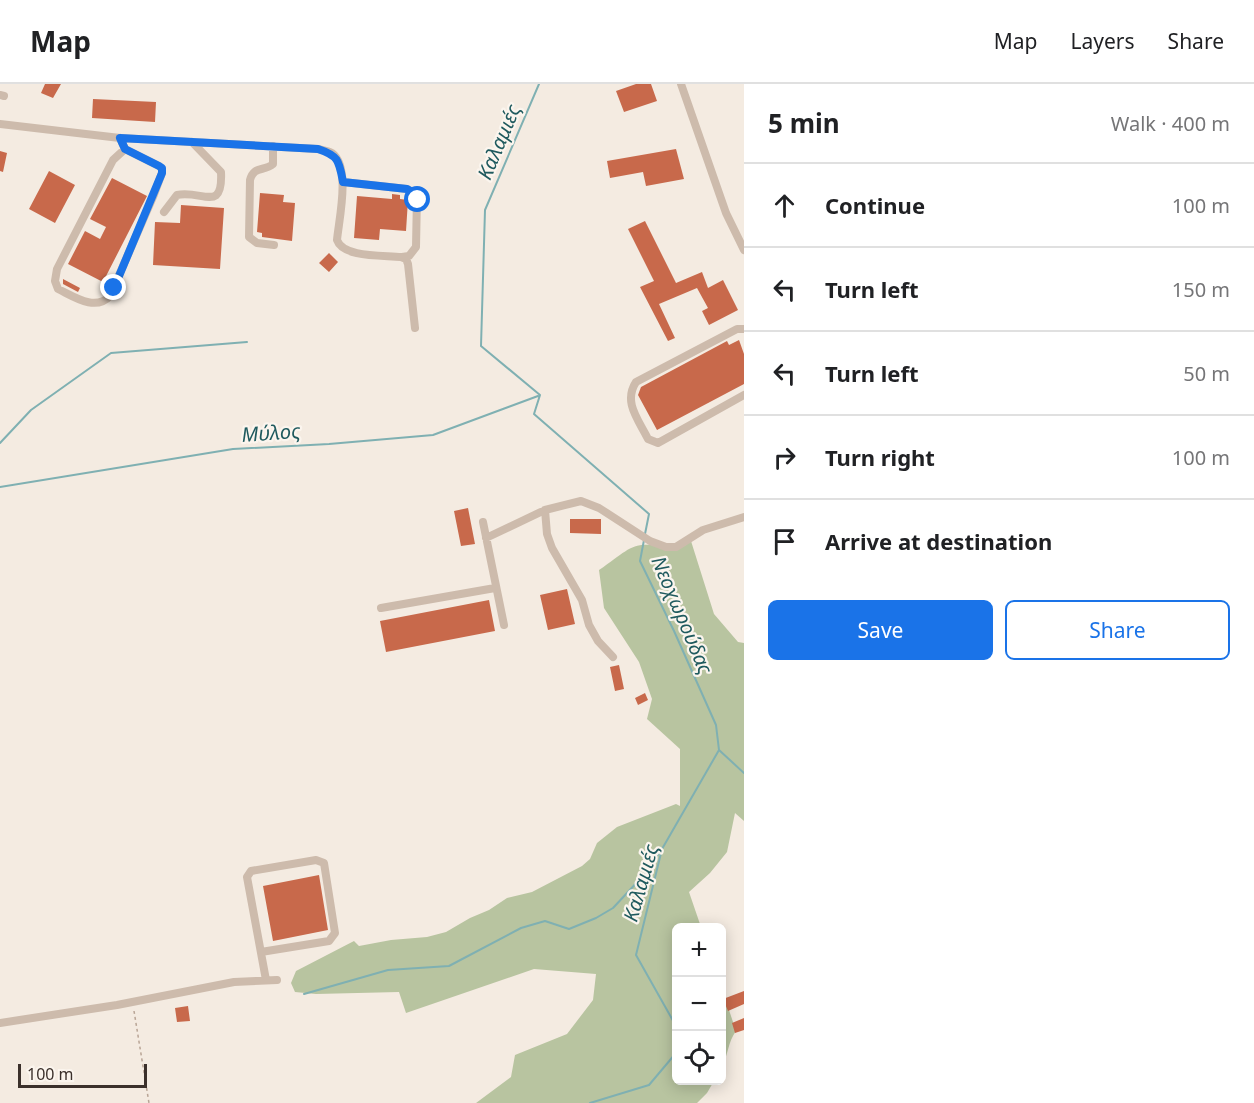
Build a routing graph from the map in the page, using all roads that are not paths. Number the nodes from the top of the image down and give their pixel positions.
1 (681, 84) edge
2 (0, 124) edge
3 (120, 138) junction
4 (192, 142) junction
5 (273, 146) junction
6 (125, 149) junction
7 (343, 182) junction
8 (164, 212) dead end
9 (274, 246) dead end
10 (744, 250) edge
11 (401, 257) junction
12 (415, 328) dead end
13 (744, 329) edge
14 (744, 395) edge
15 (545, 510) junction
16 (744, 517) edge
17 (483, 522) dead end
18 (486, 538) junction
19 (495, 588) junction
20 (381, 609) dead end
21 (504, 625) dead end
22 (613, 657) dead end
23 (261, 952) junction
24 (266, 980) junction
25 (277, 980) dead end
26 (0, 1023) edge

1 - 10 street
2 - 3 street
3 - 4 street
3 - 6 street
4 - 5 street
4 - 8 street
5 - 7 street
5 - 9 street
6 - 6 street
7 - 11 street
7 - 11 street
11 - 12 street
13 - 14 street
15 - 16 street
15 - 18 street
15 - 22 street
17 - 18 street
18 - 19 street
19 - 20 street
19 - 21 street
23 - 23 street
23 - 24 street
24 - 25 street
24 - 26 street

